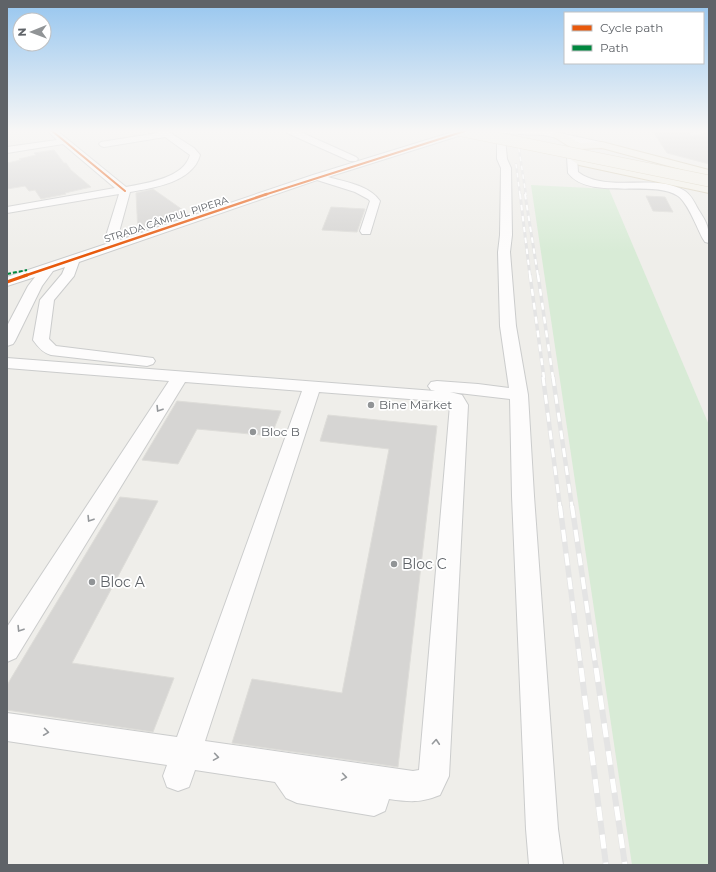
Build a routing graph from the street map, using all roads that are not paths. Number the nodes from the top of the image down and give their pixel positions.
1 (101, 171) edge
2 (185, 171) edge
3 (337, 171) edge
4 (506, 171) edge
5 (577, 171) edge
6 (618, 171) edge
7 (658, 171) edge
8 (697, 171) edge
9 (573, 173) joint
10 (709, 174) edge
11 (317, 177) junction
12 (709, 181) edge
13 (709, 189) edge
14 (125, 191) junction
15 (7, 210) edge
16 (366, 230) dead end
17 (709, 239) edge
18 (116, 244) junction
19 (73, 259) junction
20 (49, 267) junction
21 (7, 274) edge
22 (7, 282) edge
23 (7, 340) edge
24 (7, 363) edge
25 (180, 376) junction
26 (312, 387) junction
27 (519, 395) junction
28 (8, 648) edge
29 (7, 727) edge
30 (182, 765) junction
31 (284, 768) junction
32 (374, 800) dead end
33 (546, 865) edge

1 - 14 street
2 - 14 street
3 - 11 street, STRADA CÂMPUL PIPERA
4 - 27 street
5 - 9 street
6 - 13 main road
7 - 12 main road, bridge
8 - 10 main road
9 - 17 street
11 - 16 street
11 - 18 street, STRADA CÂMPUL PIPERA
14 - 15 street
14 - 18 street
18 - 19 street, STRADA CÂMPUL PIPERA
19 - 20 street, STRADA CÂMPUL PIPERA
19 - 27 street
20 - 21 street
20 - 22 street, STRADA CÂMPUL PIPERA
20 - 23 street
24 - 25 street
25 - 26 street
25 -> 28 street
26 - 30 street
31 -> 26 street
27 - 33 street
29 -> 30 street
30 -> 31 street
31 - 32 street

